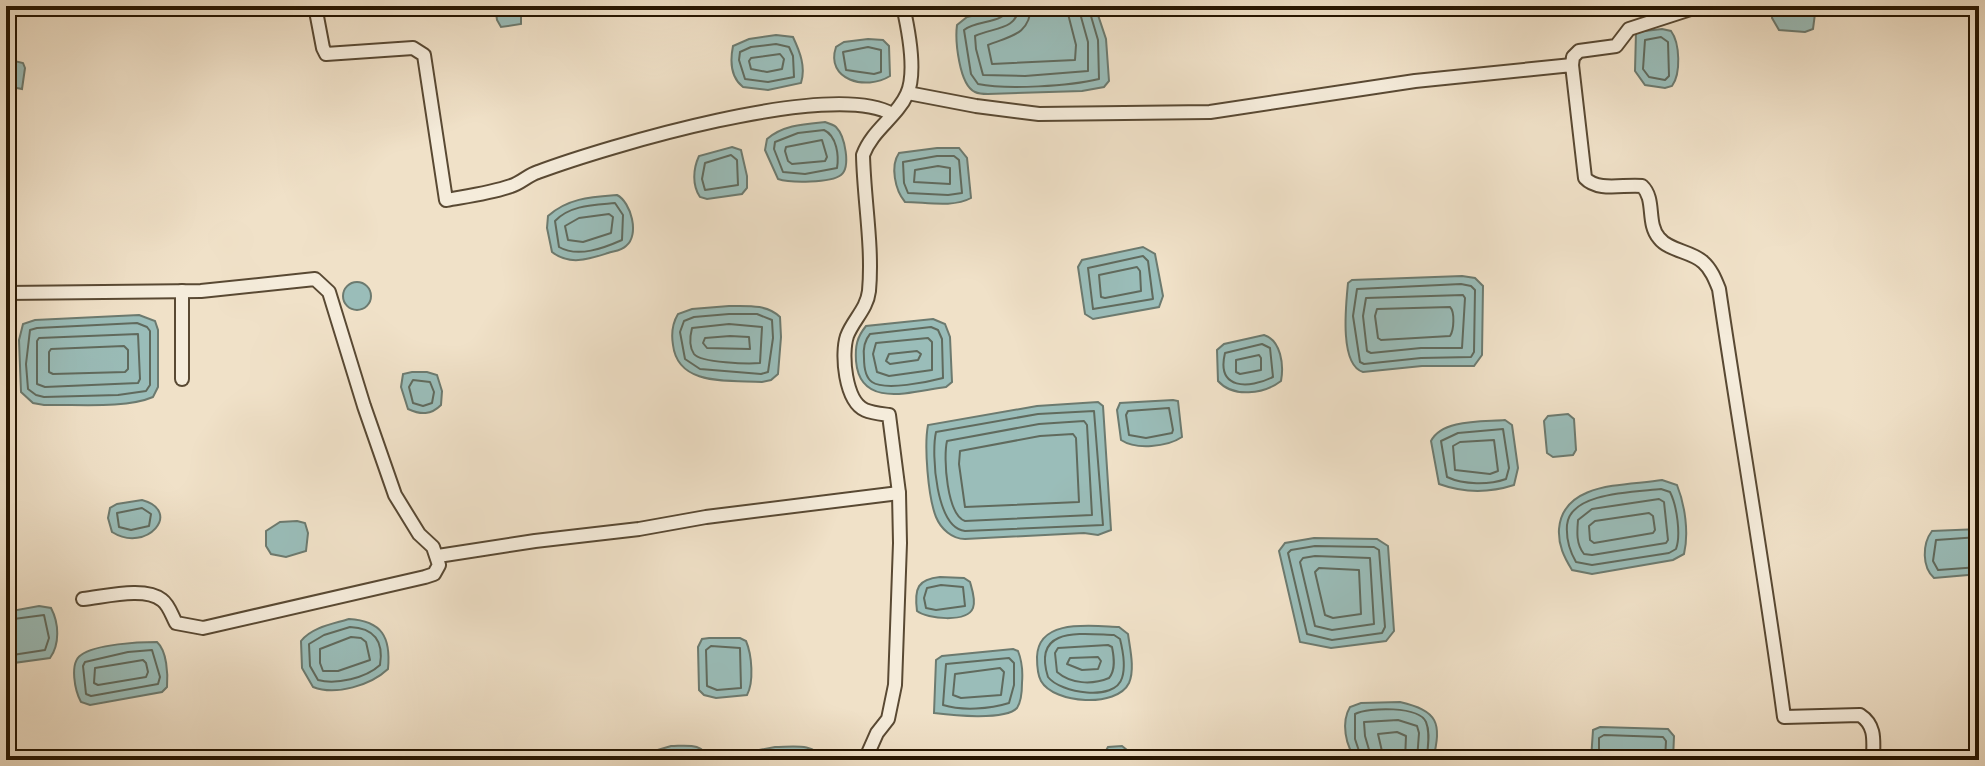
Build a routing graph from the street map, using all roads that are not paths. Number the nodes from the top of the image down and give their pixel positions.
1 (315, 6) edge
2 (903, 6) edge
3 (1700, 6) edge
4 (1572, 65) junction
5 (908, 93) junction
6 (892, 114) junction
7 (182, 291) junction
8 (6, 293) edge
9 (182, 379) dead end
10 (899, 493) junction
11 (438, 556) junction
12 (83, 599) dead end
13 (865, 760) edge
14 (1873, 760) edge

1 - 6 street
2 - 5 street
3 - 4 street
4 - 5 street
4 - 14 street
5 - 6 street
6 - 10 street
7 - 8 street
7 - 9 street
7 - 11 street
10 - 11 street
10 - 13 street
11 - 12 street

